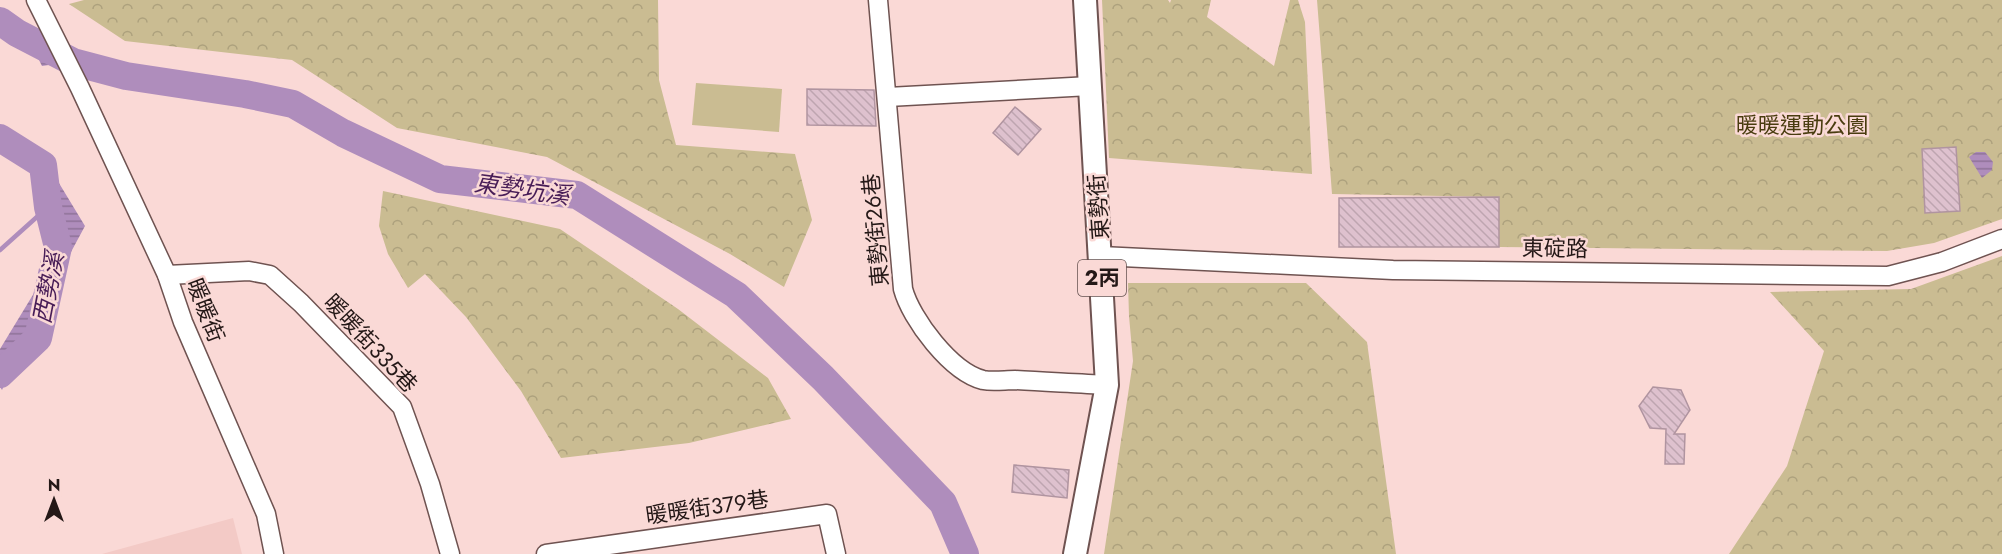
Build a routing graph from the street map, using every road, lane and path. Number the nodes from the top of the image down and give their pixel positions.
1 (878, 0) edge
2 (1085, 0) edge
3 (38, 3) edge
4 (1090, 86) junction
5 (888, 97) junction
6 (2002, 239) edge
7 (1101, 256) junction
8 (167, 275) junction
9 (1107, 385) junction
10 (274, 554) edge
11 (450, 554) edge
12 (551, 554) edge
13 (836, 554) edge
14 (1075, 554) edge

1 - 5 street, 東勢街26巷
2 - 4 main road, 東勢街 / 2丙
3 - 8 street, 暖暖街
4 - 5 street
4 - 7 main road, 東勢街 / 2丙
5 - 9 street, 東勢街26巷
6 - 7 street, 東碇路
7 - 9 main road, 東勢街 / 2丙
8 - 10 street, 暖暖街
8 - 11 street, 暖暖街335巷
9 - 14 main road, 東勢街 / 2丙
12 - 13 street, 暖暖街379巷

